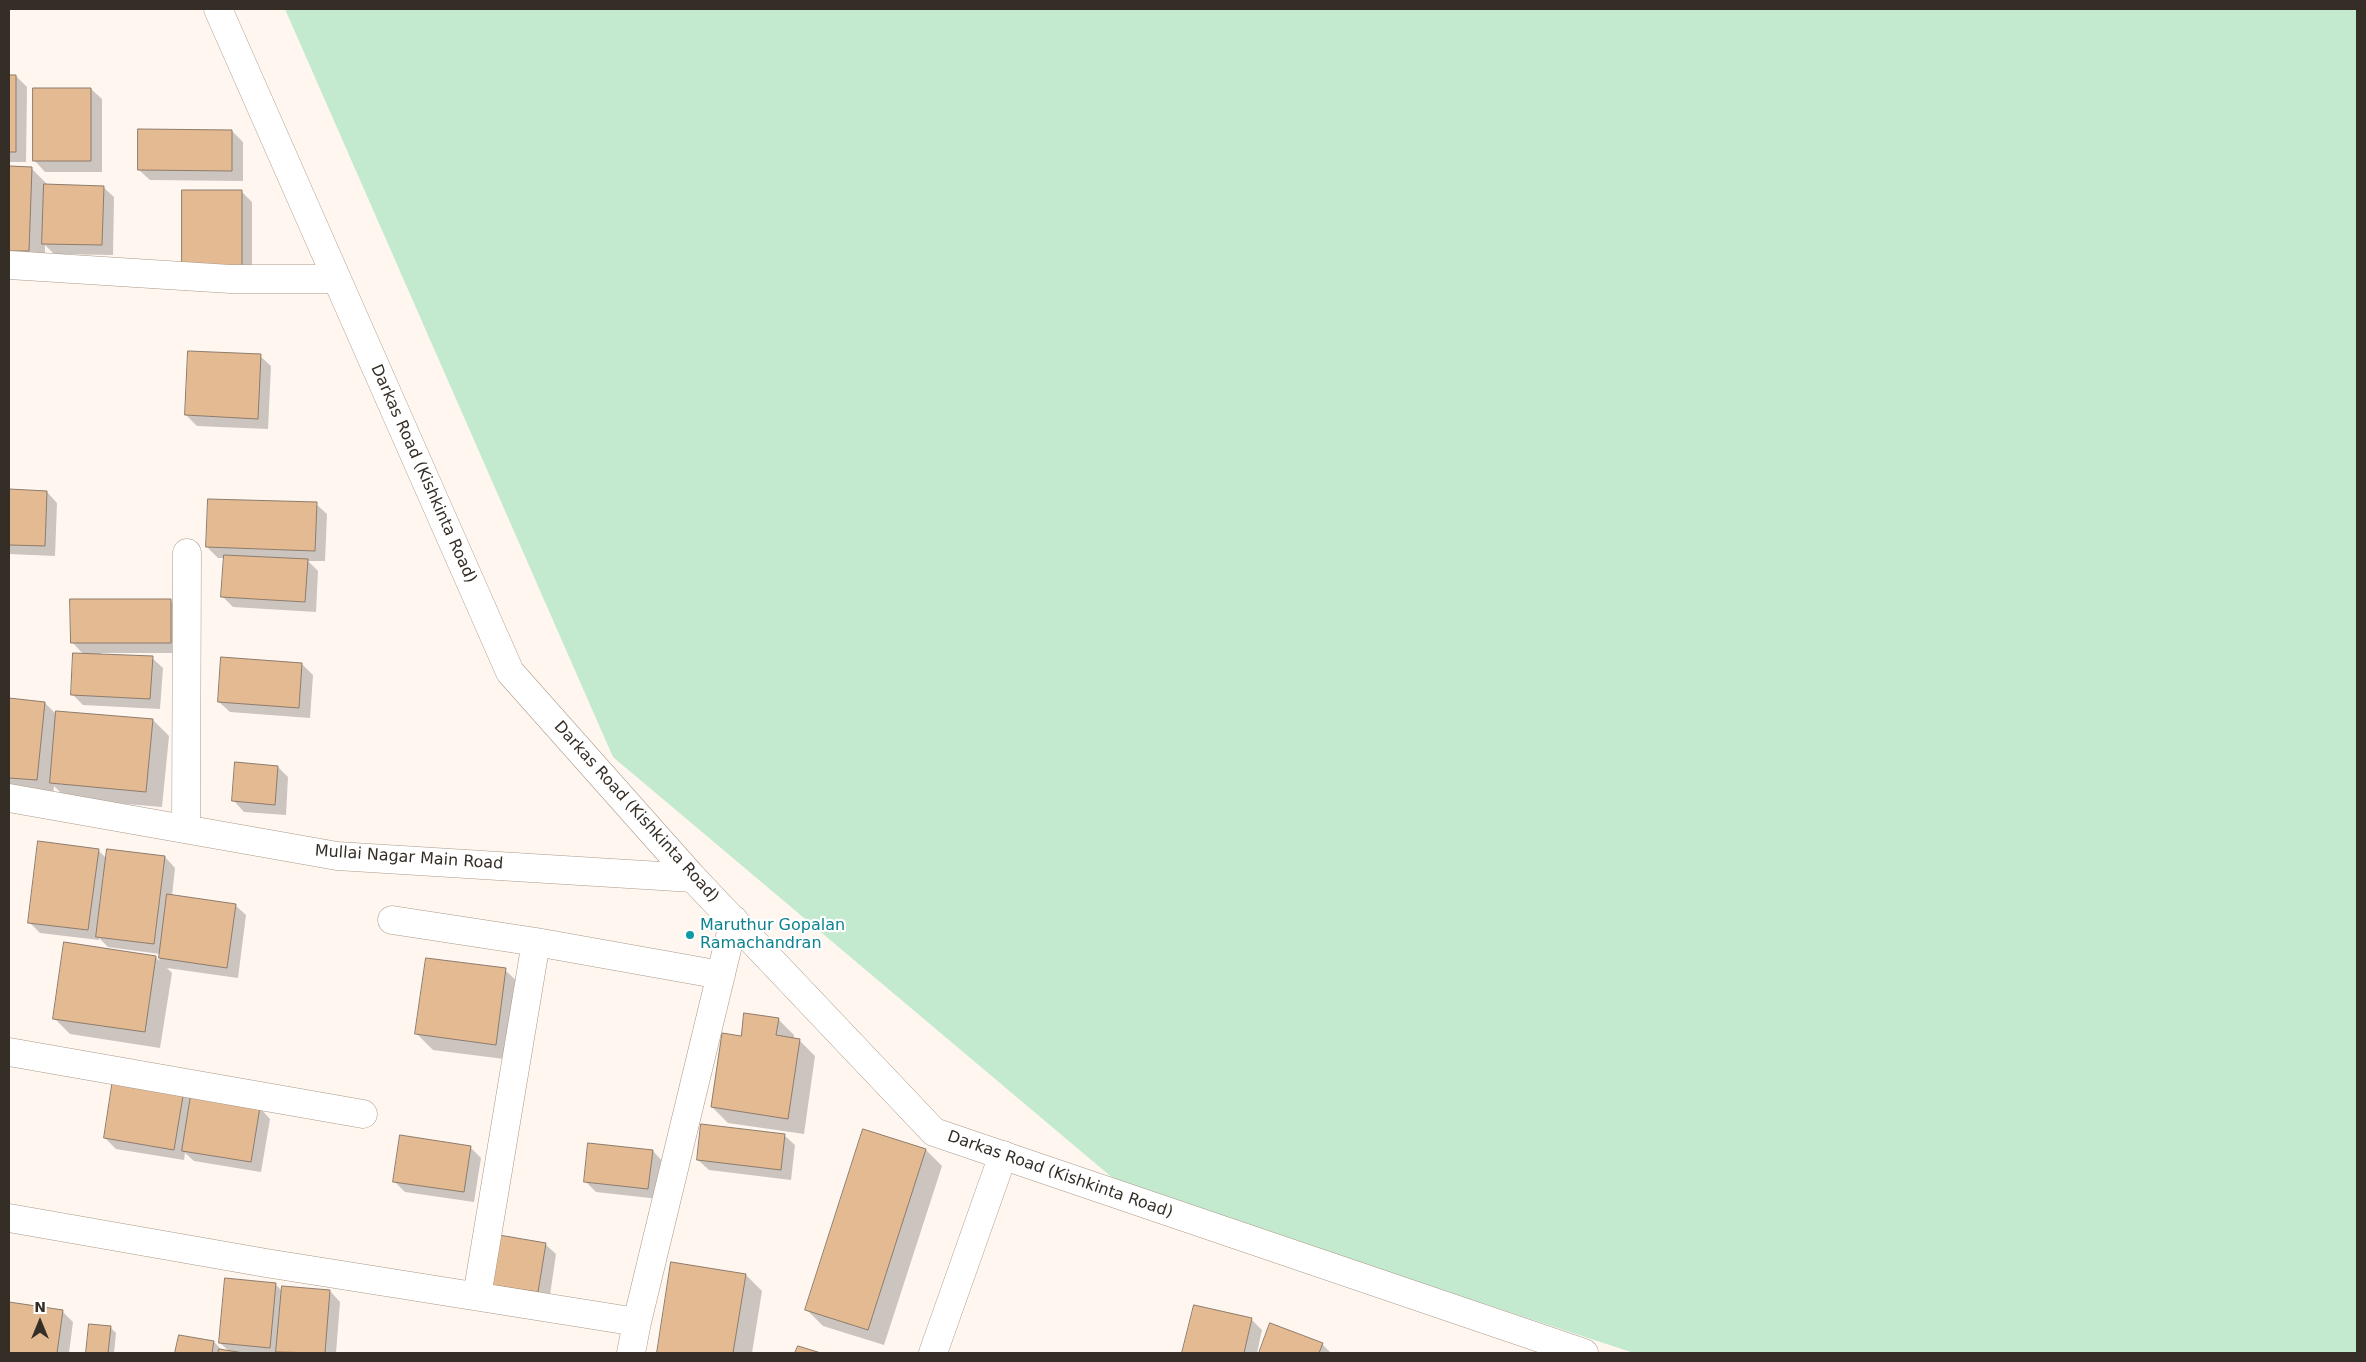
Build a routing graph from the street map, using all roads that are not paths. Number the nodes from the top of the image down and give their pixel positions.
1 (218, 9) edge
2 (9, 265) edge
3 (336, 279) junction
4 (187, 554) dead end
5 (9, 798) edge
6 (186, 829) junction
7 (693, 878) junction
8 (392, 920) dead end
9 (734, 920) junction
10 (536, 942) junction
11 (721, 975) junction
12 (9, 1052) edge
13 (363, 1114) dead end
14 (1002, 1155) junction
15 (9, 1218) edge
16 (477, 1296) junction
17 (637, 1322) junction
18 (632, 1353) edge
19 (933, 1353) edge
20 (1584, 1353) edge

1 - 3 street, Darkas Road (Kishkinta Road)
2 - 3 street
3 - 7 street, Darkas Road (Kishkinta Road)
4 - 6 street
5 - 6 street, Mullai Nagar Main Road
6 - 7 street, Mullai Nagar Main Road
7 - 9 street, Darkas Road (Kishkinta Road)
8 - 10 street
9 - 11 street
9 - 14 street, Darkas Road (Kishkinta Road)
10 - 11 street
10 - 16 street
11 - 17 street
12 - 13 street
14 - 19 street
14 - 20 street, Darkas Road (Kishkinta Road)
15 - 16 street
16 - 17 street
17 - 18 street

